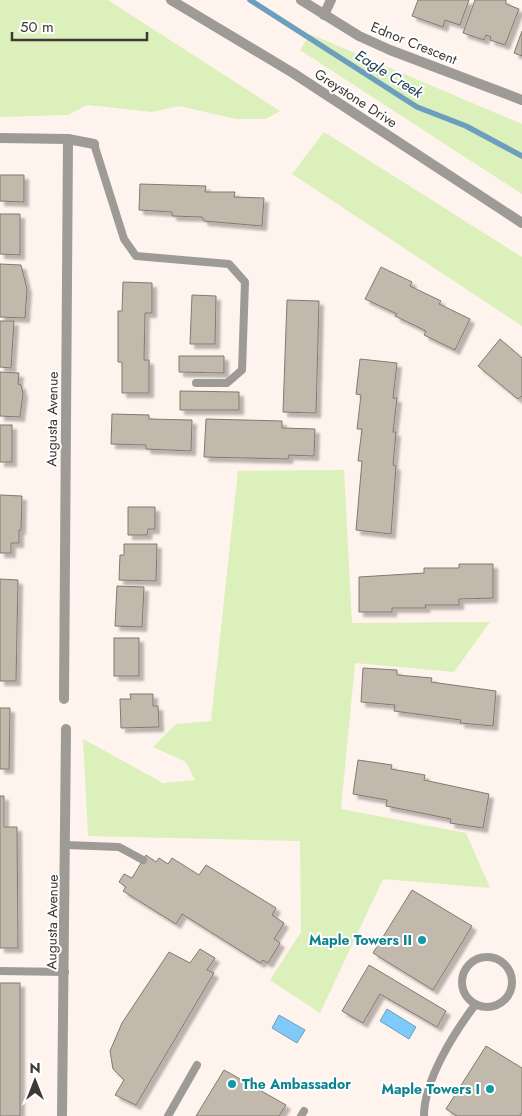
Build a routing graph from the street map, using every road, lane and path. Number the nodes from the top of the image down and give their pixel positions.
1 (171, 0) edge
2 (301, 0) edge
3 (331, 0) edge
4 (324, 15) junction
5 (522, 100) edge
6 (0, 138) edge
7 (68, 139) junction
8 (94, 144) joint
9 (522, 223) edge
10 (196, 382) dead end
11 (64, 699) dead end
12 (66, 729) dead end
13 (66, 845) junction
14 (143, 860) dead end
15 (0, 971) edge
16 (65, 972) junction
17 (475, 1005) junction
18 (197, 1065) dead end
19 (62, 1116) edge
20 (168, 1116) edge
21 (424, 1116) edge

1 - 9 street, Greystone Drive
2 - 4 street, Ednor Crescent
3 - 4 street
4 - 5 street, Ednor Crescent
6 - 7 street
7 - 8 street
7 - 11 street, Augusta Avenue
8 - 10 lane
12 - 13 street, Augusta Avenue
13 - 14 lane
13 - 16 street, Augusta Avenue
15 - 16 lane
16 - 19 street, Augusta Avenue
17 - 17 lane
17 - 21 lane
18 - 20 lane

